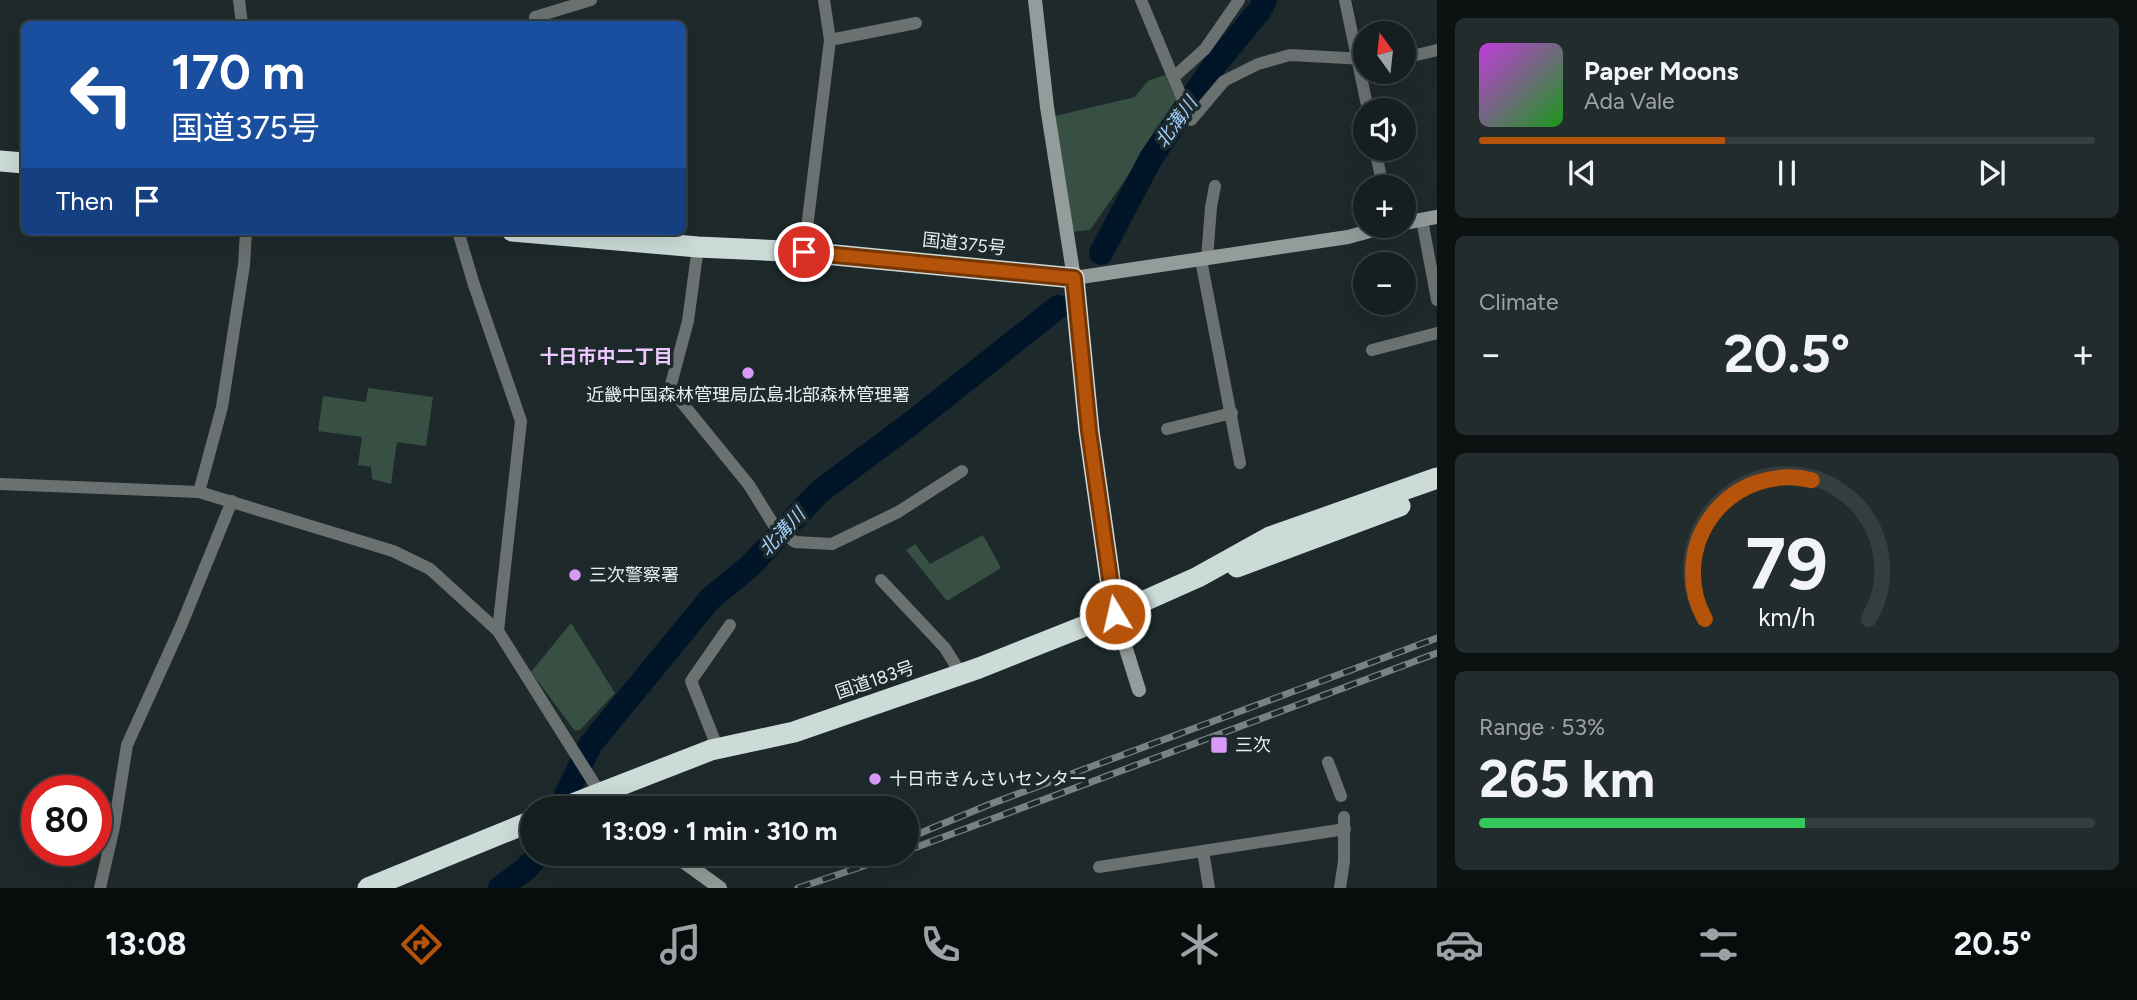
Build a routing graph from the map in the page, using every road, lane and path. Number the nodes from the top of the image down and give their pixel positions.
1 (239, 0) edge
2 (591, 0) edge
3 (824, 0) edge
4 (1035, 0) edge
5 (1141, 0) edge
6 (1239, 0) edge
7 (1345, 0) edge
8 (535, 18) dead end
9 (242, 21) edge
10 (916, 23) dead end
11 (1353, 30) edge
12 (830, 40) junction
13 (1437, 50) edge
14 (1416, 55) edge
15 (1353, 59) edge
16 (1174, 77) junction
17 (0, 161) edge
18 (21, 163) edge
19 (1215, 186) dead end
20 (1437, 217) edge
21 (1422, 220) junction
22 (1416, 221) edge
23 (246, 235) edge
24 (459, 235) edge
25 (558, 235) edge
26 (1353, 236) edge
27 (698, 247) junction
28 (804, 252) junction
29 (1204, 260) junction
30 (1074, 278) junction
31 (1437, 300) edge
32 (1437, 333) edge
33 (1372, 350) dead end
34 (1232, 413) junction
35 (1167, 429) dead end
36 (1240, 463) dead end
37 (962, 471) dead end
38 (1437, 478) edge
39 (0, 484) edge
40 (200, 492) junction
41 (1437, 492) edge
42 (232, 501) junction
43 (1198, 576) junction
44 (881, 580) dead end
45 (1115, 614) junction
46 (730, 625) dead end
47 (498, 631) junction
48 (961, 674) junction
49 (1139, 690) dead end
50 (718, 749) junction
51 (1328, 762) dead end
52 (603, 796) edge
53 (617, 796) edge
54 (1341, 796) dead end
55 (520, 826) edge
56 (1203, 851) junction
57 (690, 866) edge
58 (1099, 867) dead end
59 (100, 888) edge
60 (368, 888) edge
61 (720, 888) edge
62 (1209, 888) edge
63 (1340, 888) edge

1 - 9 street
2 - 8 street
3 - 12 street
4 - 30 street
5 - 16 street
6 - 16 street
7 - 11 street
10 - 12 street
12 - 28 street
13 - 14 street
15 - 16 street
17 - 18 highway
19 - 29 street
20 - 21 street
21 - 22 street
21 - 31 street
23 - 40 street
24 - 47 street
25 - 27 highway, 国道375号
26 - 29 street
27 - 28 highway, 国道375号
27 - 37 street
28 - 30 highway, 国道375号
29 - 30 street
29 - 34 street
30 - 45 highway
32 - 33 street
34 - 35 street
34 - 36 street
38 - 43 highway, 国道183号
39 - 40 street
40 - 42 street
41 - 43 highway, 国道183号
42 - 47 street
42 - 59 street
43 - 45 highway, 国道183号
44 - 48 street
45 - 48 highway, 国道183号
45 - 49 street
46 - 50 street
47 - 52 street
48 - 50 highway, 国道183号
50 - 53 highway, 国道183号
51 - 54 street
55 - 60 highway
56 - 58 street
56 - 62 street
56 - 63 street
57 - 61 street

